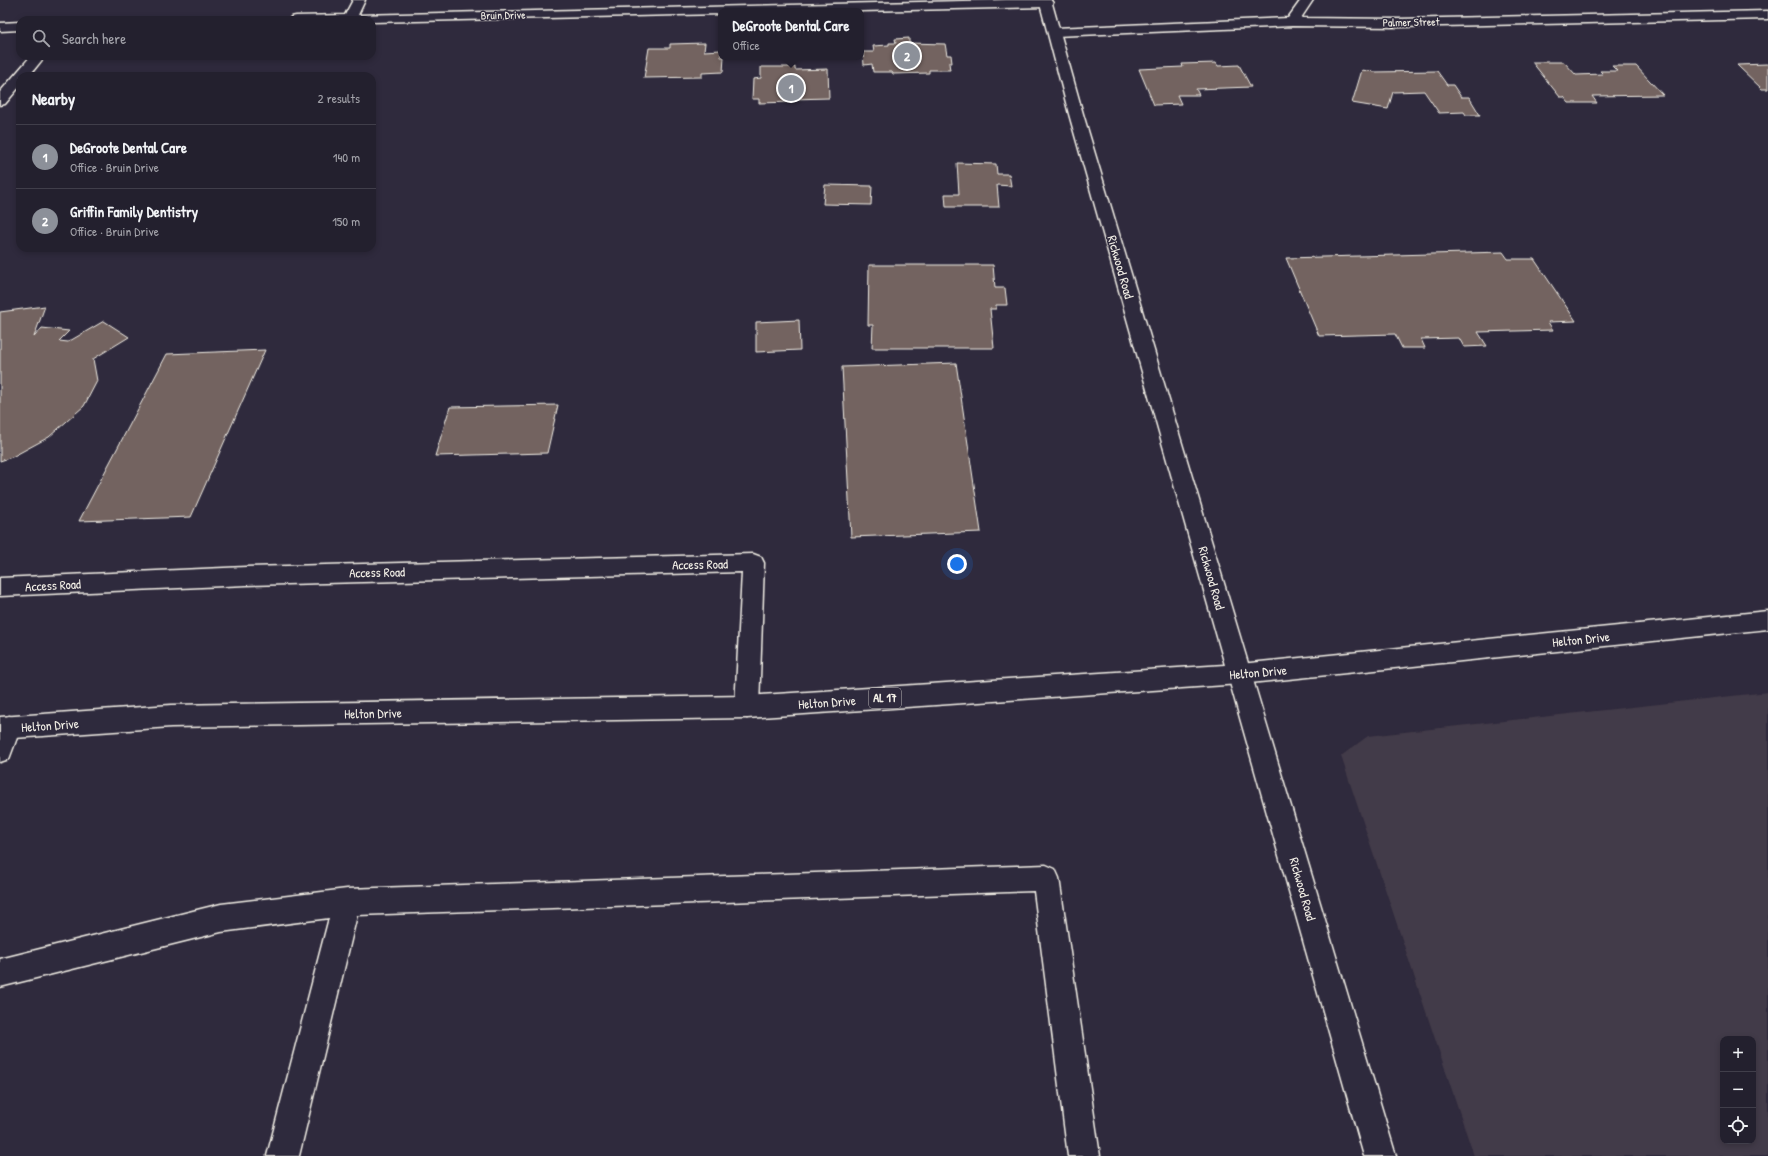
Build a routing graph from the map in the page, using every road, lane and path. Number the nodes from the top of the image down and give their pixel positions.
1 (360, 0) edge
2 (1307, 0) edge
3 (1046, 2) edge
4 (800, 8) edge
5 (718, 10) edge
6 (1768, 15) edge
7 (351, 16) edge
8 (376, 18) edge
9 (1292, 22) junction
10 (16, 26) edge
11 (0, 27) edge
12 (1055, 32) junction
13 (35, 60) edge
14 (24, 72) edge
15 (16, 82) edge
16 (0, 101) edge
17 (0, 587) edge
18 (1768, 620) edge
19 (1240, 674) junction
20 (747, 707) junction
21 (5, 728) edge
22 (0, 751) edge
23 (347, 902) junction
24 (0, 973) edge
25 (283, 1156) edge
26 (1084, 1156) edge
27 (1380, 1156) edge

1 - 7 street
2 - 9 street
3 - 4 street, Bruin Drive
3 - 12 street, Rickwood Road
5 - 8 street, Bruin Drive
6 - 9 street, Palmer Street
9 - 12 street, Palmer Street
10 - 11 street
12 - 19 street, Rickwood Road
13 - 14 street
15 - 16 street
17 - 20 street, Access Road
18 - 19 street, Helton Drive / AL 17
19 - 20 street, Helton Drive / AL 17
19 - 27 street, Rickwood Road
20 - 21 street, Helton Drive / AL 17
21 - 22 street
23 - 24 street
23 - 25 street
23 - 26 street

